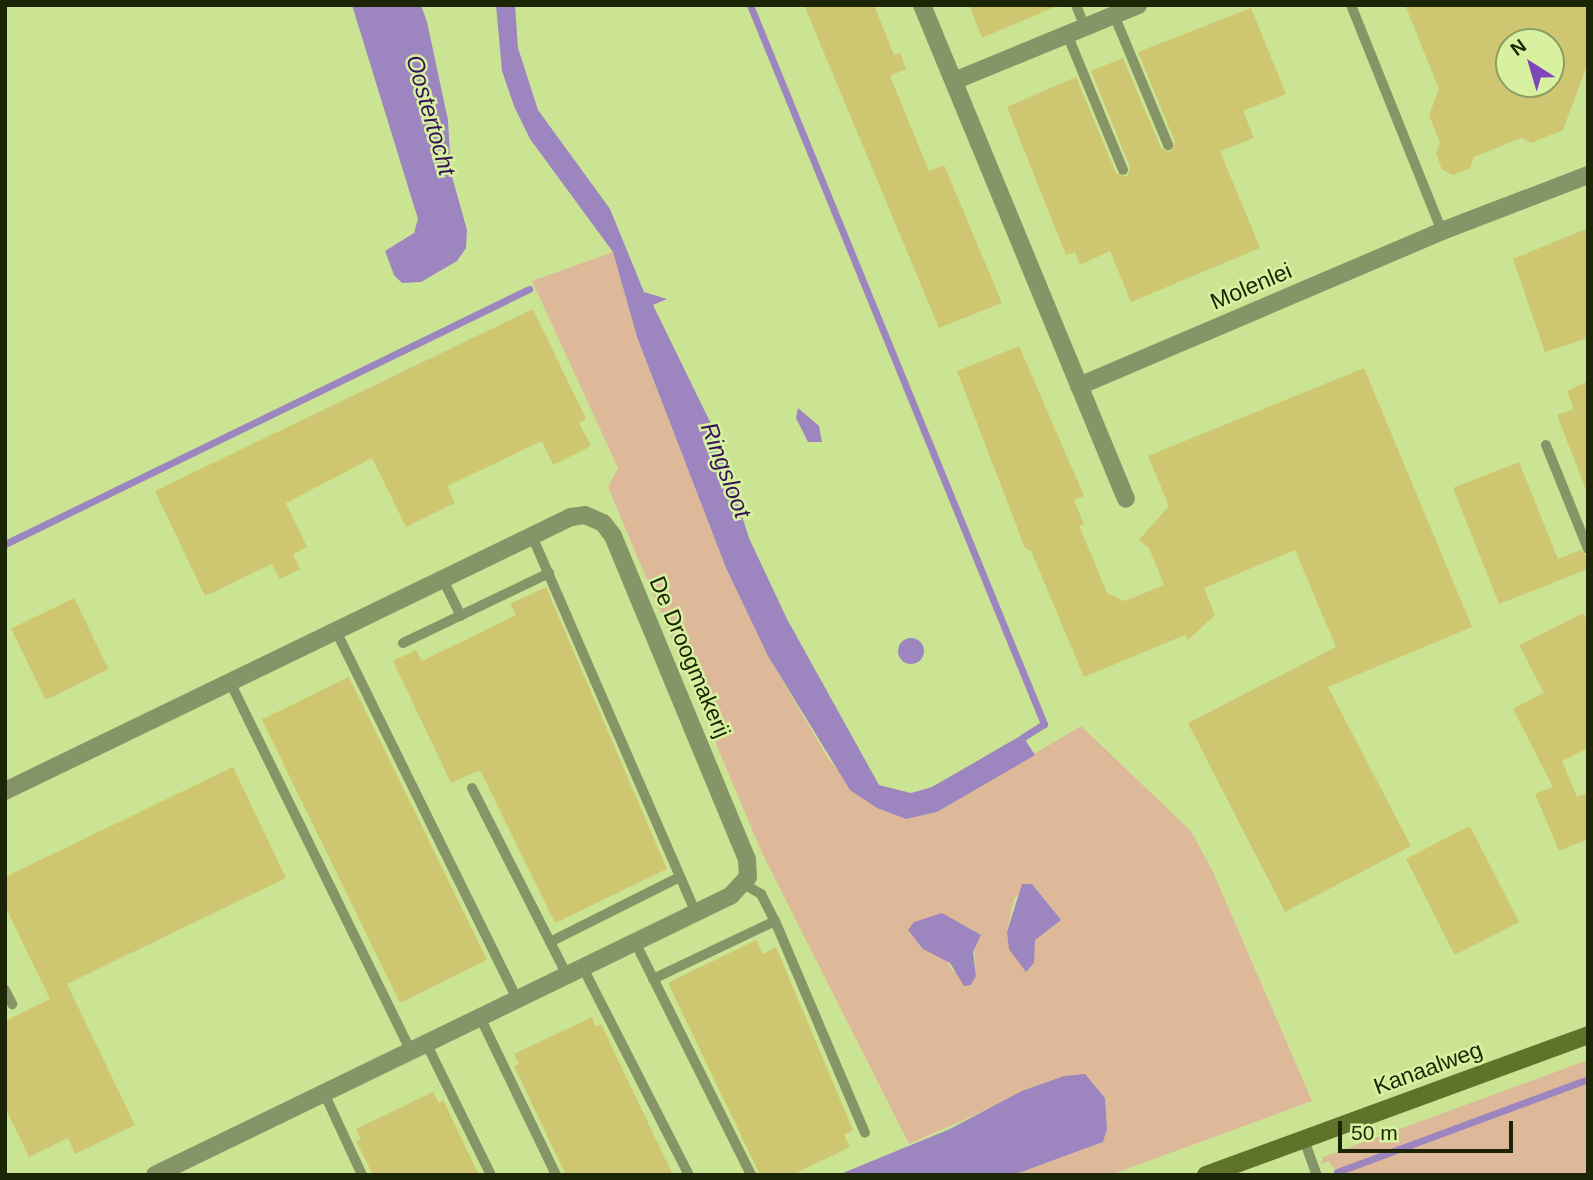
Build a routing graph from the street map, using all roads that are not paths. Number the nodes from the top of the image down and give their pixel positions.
1 (922, 5) edge
2 (1076, 5) edge
3 (1138, 5) edge
4 (1352, 5) edge
5 (1114, 15) junction
6 (1085, 27) junction
7 (1067, 34) junction
8 (954, 81) junction
9 (1168, 145) dead end
10 (1123, 170) dead end
11 (1588, 175) edge
12 (1442, 231) junction
13 (1079, 386) junction
14 (1546, 445) dead end
15 (1125, 499) dead end
16 (532, 536) junction
17 (1588, 549) edge
18 (548, 573) junction
19 (443, 580) junction
20 (461, 616) junction
21 (336, 631) junction
22 (403, 643) dead end
23 (230, 682) junction
24 (472, 788) dead end
25 (5, 791) edge
26 (680, 877) junction
27 (743, 884) junction
28 (696, 913) junction
29 (775, 921) junction
30 (550, 942) junction
31 (635, 942) junction
32 (575, 972) junction
33 (653, 979) junction
34 (5, 990) edge
35 (517, 999) junction
36 (12, 1004) dead end
37 (480, 1017) junction
38 (1588, 1035) edge
39 (418, 1047) junction
40 (324, 1093) junction
41 (865, 1133) dead end
42 (1304, 1140) junction
43 (155, 1175) edge
44 (362, 1175) edge
45 (491, 1175) edge
46 (556, 1175) edge
47 (688, 1175) edge
48 (751, 1175) edge
49 (1206, 1175) edge
50 (1317, 1175) edge

1 - 8 street
2 - 6 lane
3 - 5 street
4 - 12 lane
5 - 6 street
5 - 9 lane
6 - 7 street
7 - 8 street
7 - 10 lane
8 - 13 street
11 - 12 street, Molenlei
12 - 13 street, Molenlei
13 - 15 street
14 - 17 lane
16 - 18 lane
16 - 19 street, De Droogmakerij
16 - 27 street, De Droogmakerij
18 - 20 lane
18 - 26 lane
19 - 20 lane
19 - 21 street, De Droogmakerij
20 - 22 lane
21 - 23 street, De Droogmakerij
21 - 35 lane
23 - 25 street, De Droogmakerij
23 - 39 lane
24 - 30 lane
26 - 28 lane
26 - 30 lane
27 - 28 street
27 - 29 lane
28 - 31 street
29 - 33 lane
29 - 41 lane
30 - 32 lane
31 - 32 street
31 - 33 lane
32 - 35 street
32 - 47 lane
33 - 48 lane
34 - 36 lane
35 - 37 street
37 - 39 street
37 - 46 lane
38 - 42 street, Kanaalweg
39 - 40 street
39 - 45 lane
40 - 43 street
40 - 44 lane
42 - 49 street, Kanaalweg
42 - 50 lane

